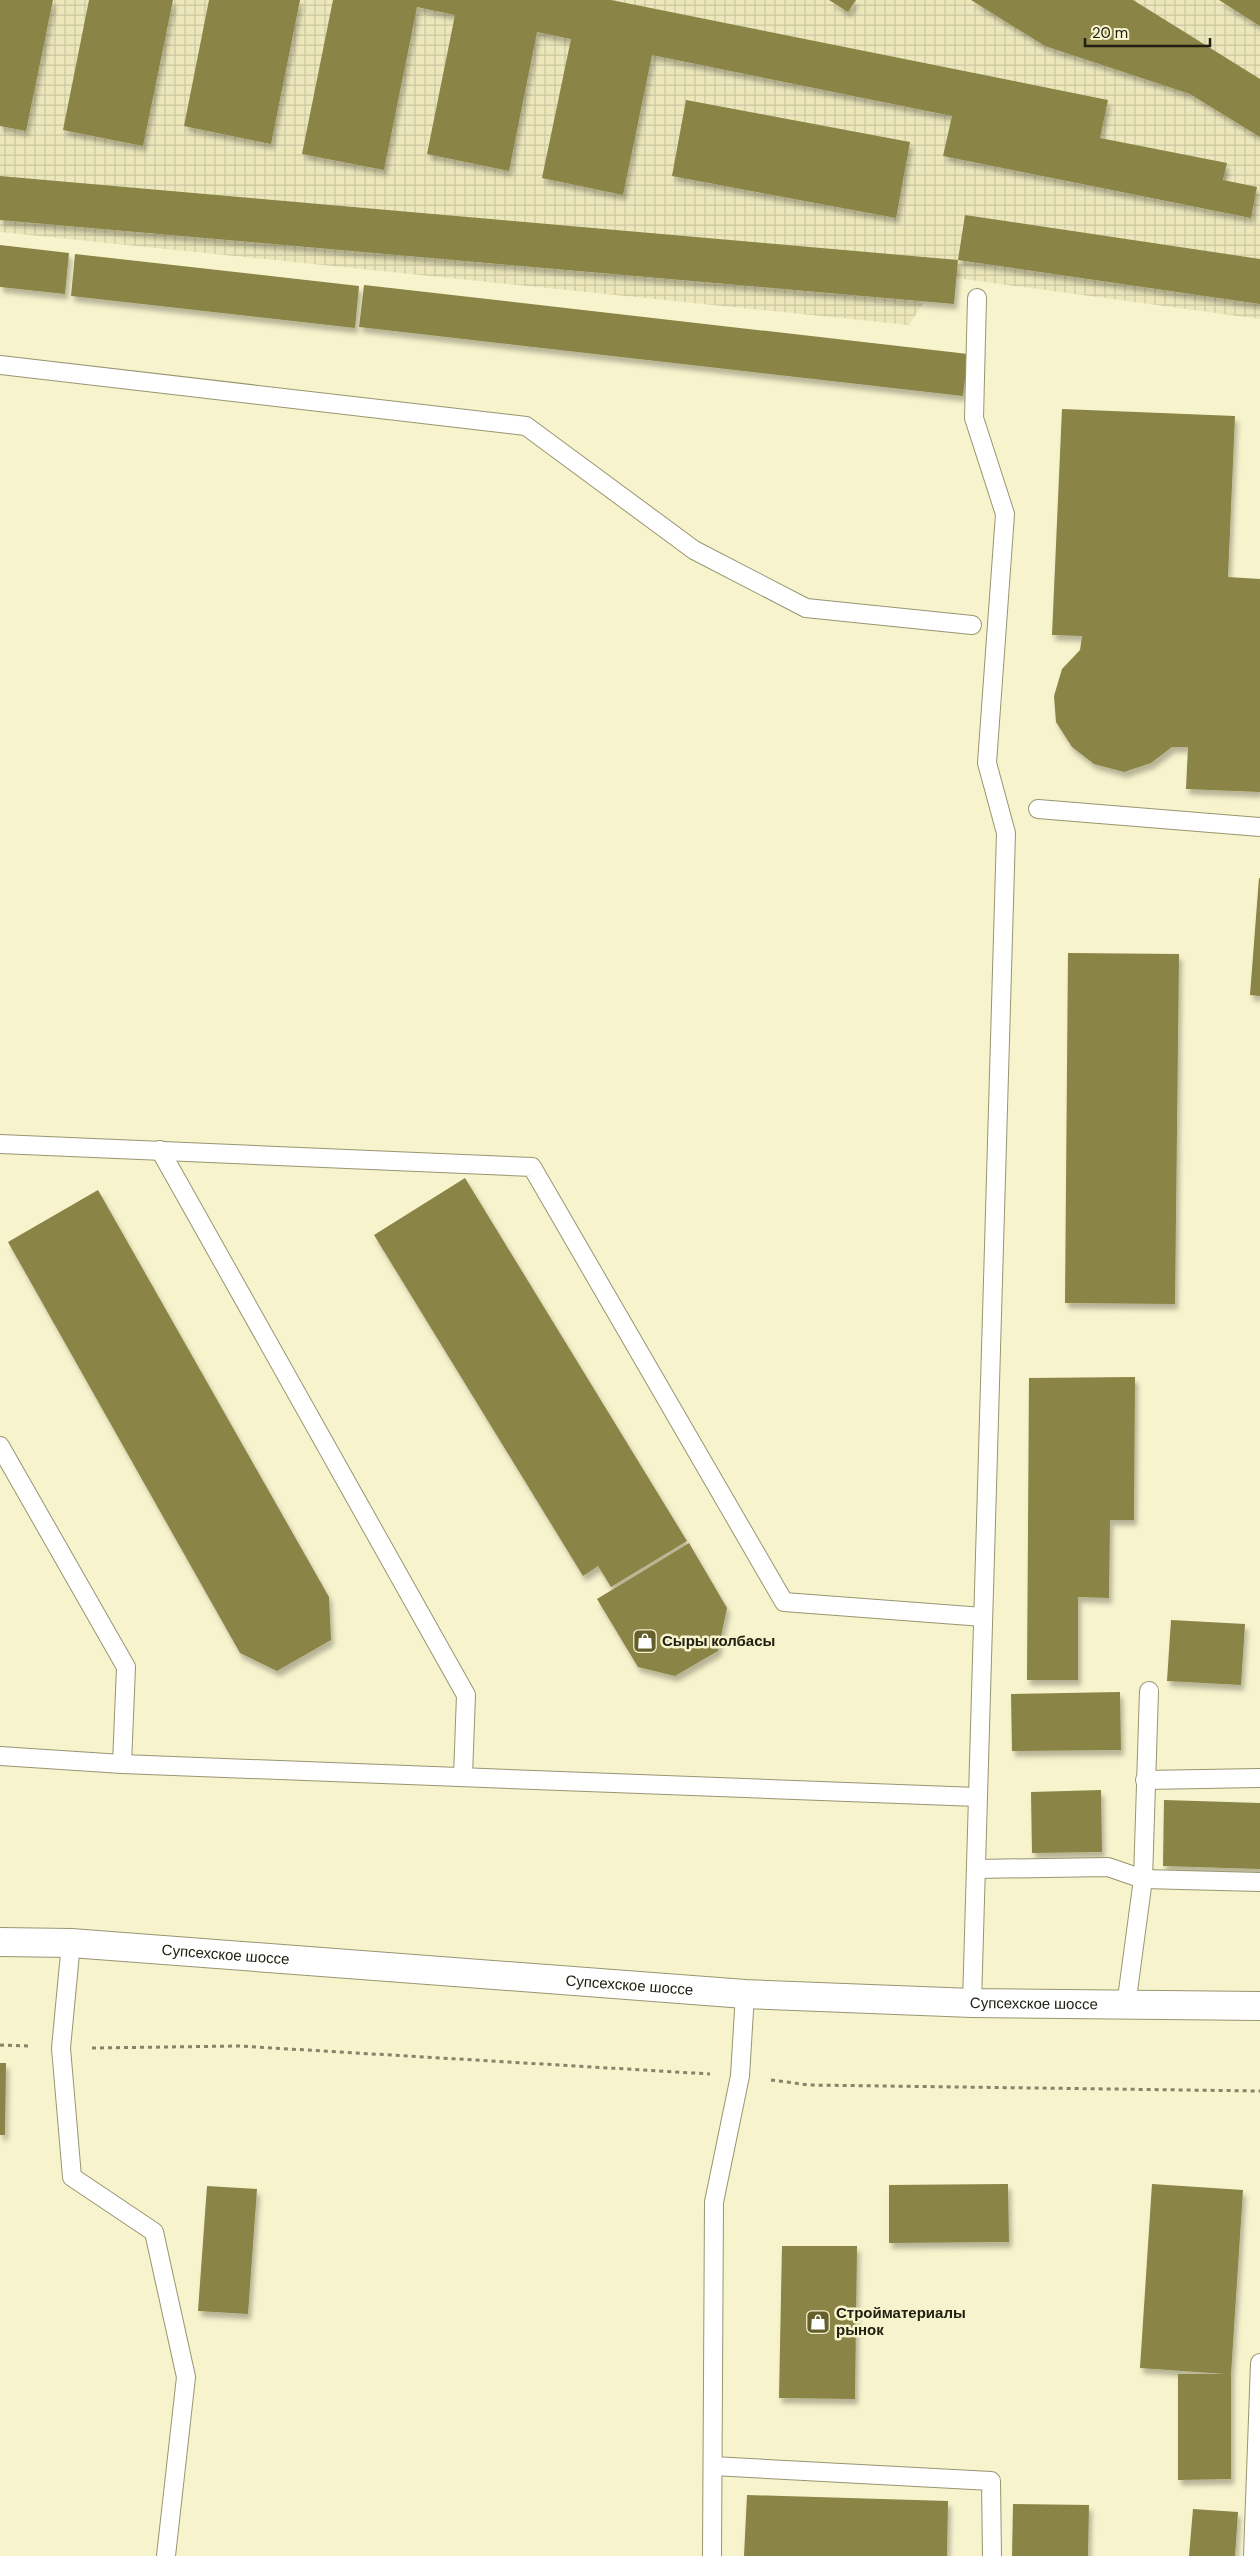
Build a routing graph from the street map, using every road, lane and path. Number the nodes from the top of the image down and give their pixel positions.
1 (977, 298) dead end
2 (0, 365) edge
3 (972, 625) dead end
4 (1038, 809) dead end
5 (1260, 827) edge
6 (0, 1144) edge
7 (160, 1150) junction
8 (0, 1446) edge
9 (983, 1617) junction
10 (1149, 1691) dead end
11 (0, 1756) edge
12 (122, 1764) junction
13 (463, 1776) junction
14 (1260, 1778) edge
15 (1146, 1780) junction
16 (977, 1797) junction
17 (976, 1869) junction
18 (1143, 1880) junction
19 (1260, 1882) edge
20 (0, 1942) edge
21 (71, 1943) junction
22 (745, 1994) junction
23 (972, 2003) junction
24 (1126, 2006) junction
25 (1260, 2006) edge
26 (0, 2045) edge
27 (61, 2048) junction
28 (740, 2076) junction
29 (1260, 2092) edge
30 (1260, 2363) edge
31 (712, 2466) junction
32 (166, 2556) edge
33 (712, 2556) edge
34 (992, 2556) edge
35 (1253, 2556) edge

1 - 9 lane
2 - 3 lane
4 - 5 lane
6 - 7 lane
7 - 9 lane
7 - 13 lane
8 - 12 lane
9 - 16 lane
10 - 15 lane
11 - 12 lane
12 - 13 lane
13 - 16 lane
14 - 15 lane
15 - 18 lane
16 - 17 lane
17 - 18 lane
17 - 23 lane
18 - 19 lane
18 - 24 lane
20 - 21 main road, Супсехское шоссе
21 - 22 main road, Супсехское шоссе
21 - 27 lane
22 - 23 main road, Супсехское шоссе
22 - 28 lane
23 - 24 main road, Супсехское шоссе
24 - 25 main road, Супсехское шоссе
26 - 27 path
27 - 28 path
27 - 32 lane
28 - 29 path
28 - 31 lane
30 - 35 lane
31 - 33 lane
31 - 34 lane

